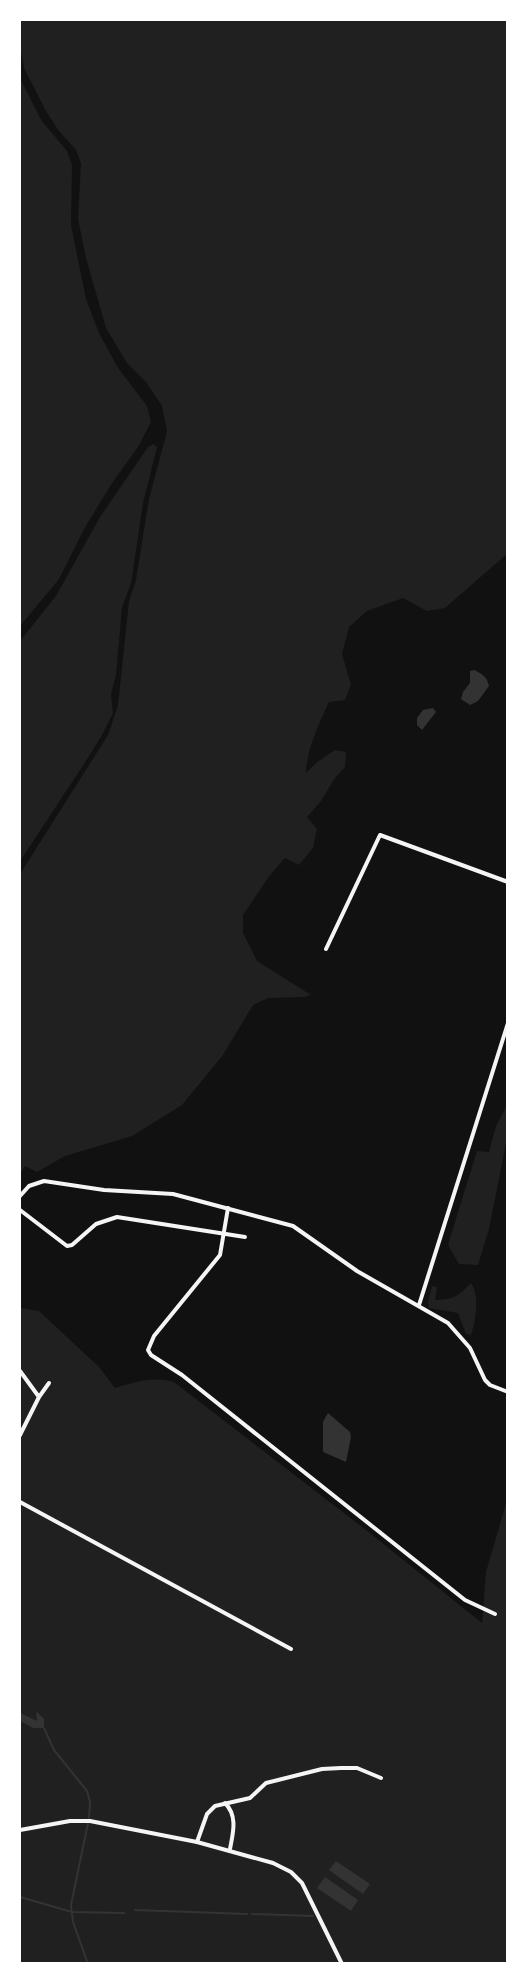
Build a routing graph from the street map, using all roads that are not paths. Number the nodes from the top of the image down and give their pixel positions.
1 (507, 882) edge
2 (326, 950) dead end
3 (507, 1023) edge
4 (20, 1196) edge
5 (228, 1208) junction
6 (20, 1210) edge
7 (223, 1234) junction
8 (245, 1237) dead end
9 (419, 1305) junction
10 (20, 1371) edge
11 (50, 1383) dead end
12 (507, 1392) edge
13 (39, 1397) junction
14 (20, 1435) edge
15 (20, 1502) edge
16 (495, 1614) dead end
17 (291, 1649) dead end
18 (381, 1778) dead end
19 (225, 1803) junction
20 (20, 1830) edge
21 (197, 1842) junction
22 (230, 1850) junction
23 (342, 1964) edge

1 - 2 street
3 - 9 street
4 - 5 street
5 - 7 street
5 - 9 street
6 - 7 street
7 - 8 street
7 - 16 street
9 - 12 street
10 - 13 street
11 - 13 street
13 - 14 street
15 - 17 street
18 - 19 street
19 - 21 street
19 - 22 street
20 - 21 street
21 - 22 street
22 - 23 street

